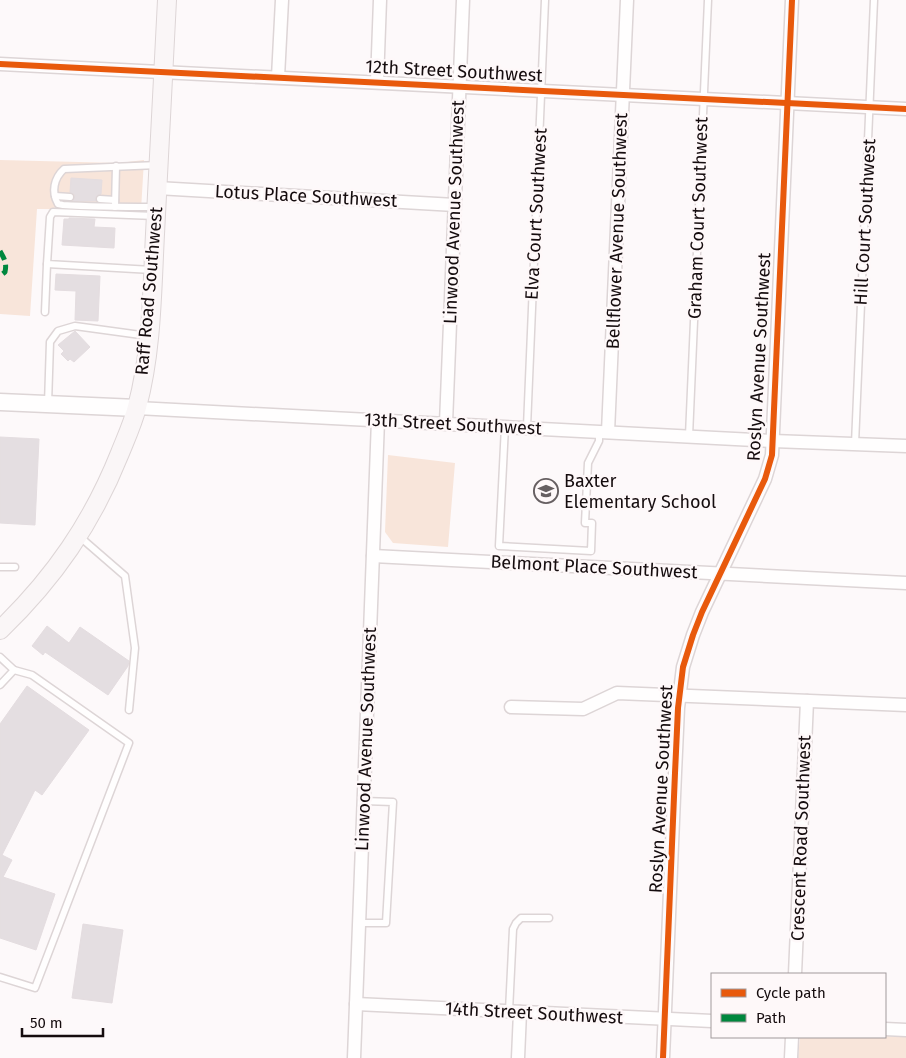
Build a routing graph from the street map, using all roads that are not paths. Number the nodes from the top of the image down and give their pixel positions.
1 (167, 0) edge
2 (282, 0) edge
3 (380, 0) edge
4 (463, 0) edge
5 (545, 0) edge
6 (627, 0) edge
7 (708, 0) edge
8 (792, 0) edge
9 (874, 0) edge
10 (0, 64) edge
11 (163, 72) junction
12 (278, 77) junction
13 (377, 82) junction
14 (460, 87) junction
15 (541, 91) junction
16 (623, 95) junction
17 (703, 99) junction
18 (787, 103) junction
19 (870, 107) junction
20 (906, 109) edge
21 (159, 165) junction
22 (116, 166) junction
23 (158, 188) junction
24 (55, 196) junction
25 (70, 197) dead end
26 (100, 199) dead end
27 (115, 204) junction
28 (455, 205) junction
29 (156, 212) junction
30 (47, 264) junction
31 (153, 270) junction
32 (45, 312) dead end
33 (149, 337) junction
34 (0, 402) edge
35 (48, 404) junction
36 (137, 408) junction
37 (378, 420) junction
38 (446, 424) junction
39 (504, 426) junction
40 (527, 427) junction
41 (604, 432) junction
42 (689, 436) junction
43 (773, 441) junction
44 (854, 444) junction
45 (906, 446) edge
46 (79, 536) junction
47 (373, 556) junction
48 (0, 567) edge
49 (15, 567) dead end
50 (722, 574) junction
51 (906, 583) edge
52 (0, 630) edge
53 (0, 657) edge
54 (14, 670) junction
55 (0, 685) edge
56 (679, 695) junction
57 (807, 701) junction
58 (906, 705) edge
59 (511, 707) dead end
60 (130, 710) dead end
61 (364, 801) junction
62 (549, 918) dead end
63 (359, 923) junction
64 (795, 973) edge
65 (0, 977) edge
66 (356, 1004) junction
67 (514, 1012) junction
68 (666, 1019) junction
69 (711, 1021) edge
70 (886, 1029) edge
71 (906, 1030) edge
72 (792, 1038) edge
73 (354, 1058) edge
74 (518, 1058) edge
75 (663, 1058) edge
76 (791, 1058) edge

1 - 11 main road, Raff Road Southwest
2 - 12 street
3 - 13 street
4 - 14 street, Linwood Avenue Southwest
5 - 15 lane, Elva Court Southwest
6 - 16 street, Bellflower Avenue Southwest
7 - 17 lane, Graham Court Southwest
8 - 18 street, Roslyn Avenue Southwest
9 - 19 lane, Hill Court Southwest
10 - 11 street, 12th Street Southwest
11 - 12 street, 12th Street Southwest
11 - 21 main road, Raff Road Southwest
12 - 13 street, 12th Street Southwest
13 - 14 street, 12th Street Southwest
14 - 15 street, 12th Street Southwest
14 - 28 street, Linwood Avenue Southwest
15 - 16 street, 12th Street Southwest
15 - 40 lane, Elva Court Southwest
16 - 17 street, 12th Street Southwest
16 - 41 street, Bellflower Avenue Southwest
17 - 18 street, 12th Street Southwest
17 - 42 lane, Graham Court Southwest
18 - 19 street, 12th Street Southwest
18 - 43 street, Roslyn Avenue Southwest
19 - 20 street, 12th Street Southwest
19 - 44 lane, Hill Court Southwest
21 - 22 lane
21 - 23 main road, Raff Road Southwest
22 - 24 lane
22 - 27 lane
23 - 28 street, Lotus Place Southwest
23 - 29 main road, Raff Road Southwest
24 - 25 lane
24 - 27 lane
26 - 27 lane
27 - 29 lane
28 - 38 street, Linwood Avenue Southwest
29 - 30 lane
29 - 31 main road, Raff Road Southwest
30 - 31 lane
30 - 32 lane
31 - 33 main road, Raff Road Southwest
33 - 35 lane
33 - 36 main road, Raff Road Southwest
34 - 35 street, 13th Street Southwest
35 - 36 street, 13th Street Southwest
36 - 37 street, 13th Street Southwest
36 - 46 main road, Raff Road Southwest
37 - 38 street, 13th Street Southwest
37 - 47 street, Linwood Avenue Southwest
38 - 39 street, 13th Street Southwest
39 - 40 street, 13th Street Southwest
39 - 41 lane
40 - 41 street, 13th Street Southwest
41 - 42 street, 13th Street Southwest
42 - 43 street, 13th Street Southwest
43 - 44 street, 13th Street Southwest
43 - 50 street, Roslyn Avenue Southwest
44 - 45 street, 13th Street Southwest
46 - 52 main road, Raff Road Southwest
46 - 60 lane
47 - 50 street, Belmont Place Southwest
47 - 61 street, Linwood Avenue Southwest
48 - 49 lane
50 - 51 street, Belmont Place Southwest
50 - 56 street, Roslyn Avenue Southwest
53 - 54 lane
54 - 55 lane
54 - 65 lane
56 - 57 street
56 - 59 street
56 - 68 street, Roslyn Avenue Southwest
57 - 58 street
57 - 64 street, Crescent Road Southwest
61 - 63 street, Linwood Avenue Southwest
61 - 63 lane
62 - 67 lane
63 - 66 street, Linwood Avenue Southwest
66 - 67 street, 14th Street Southwest
66 - 73 street, Linwood Avenue Southwest
67 - 68 street, 14th Street Southwest
67 - 74 street
68 - 69 street, 14th Street Southwest
68 - 75 street, Roslyn Avenue Southwest
70 - 71 street
72 - 76 street

